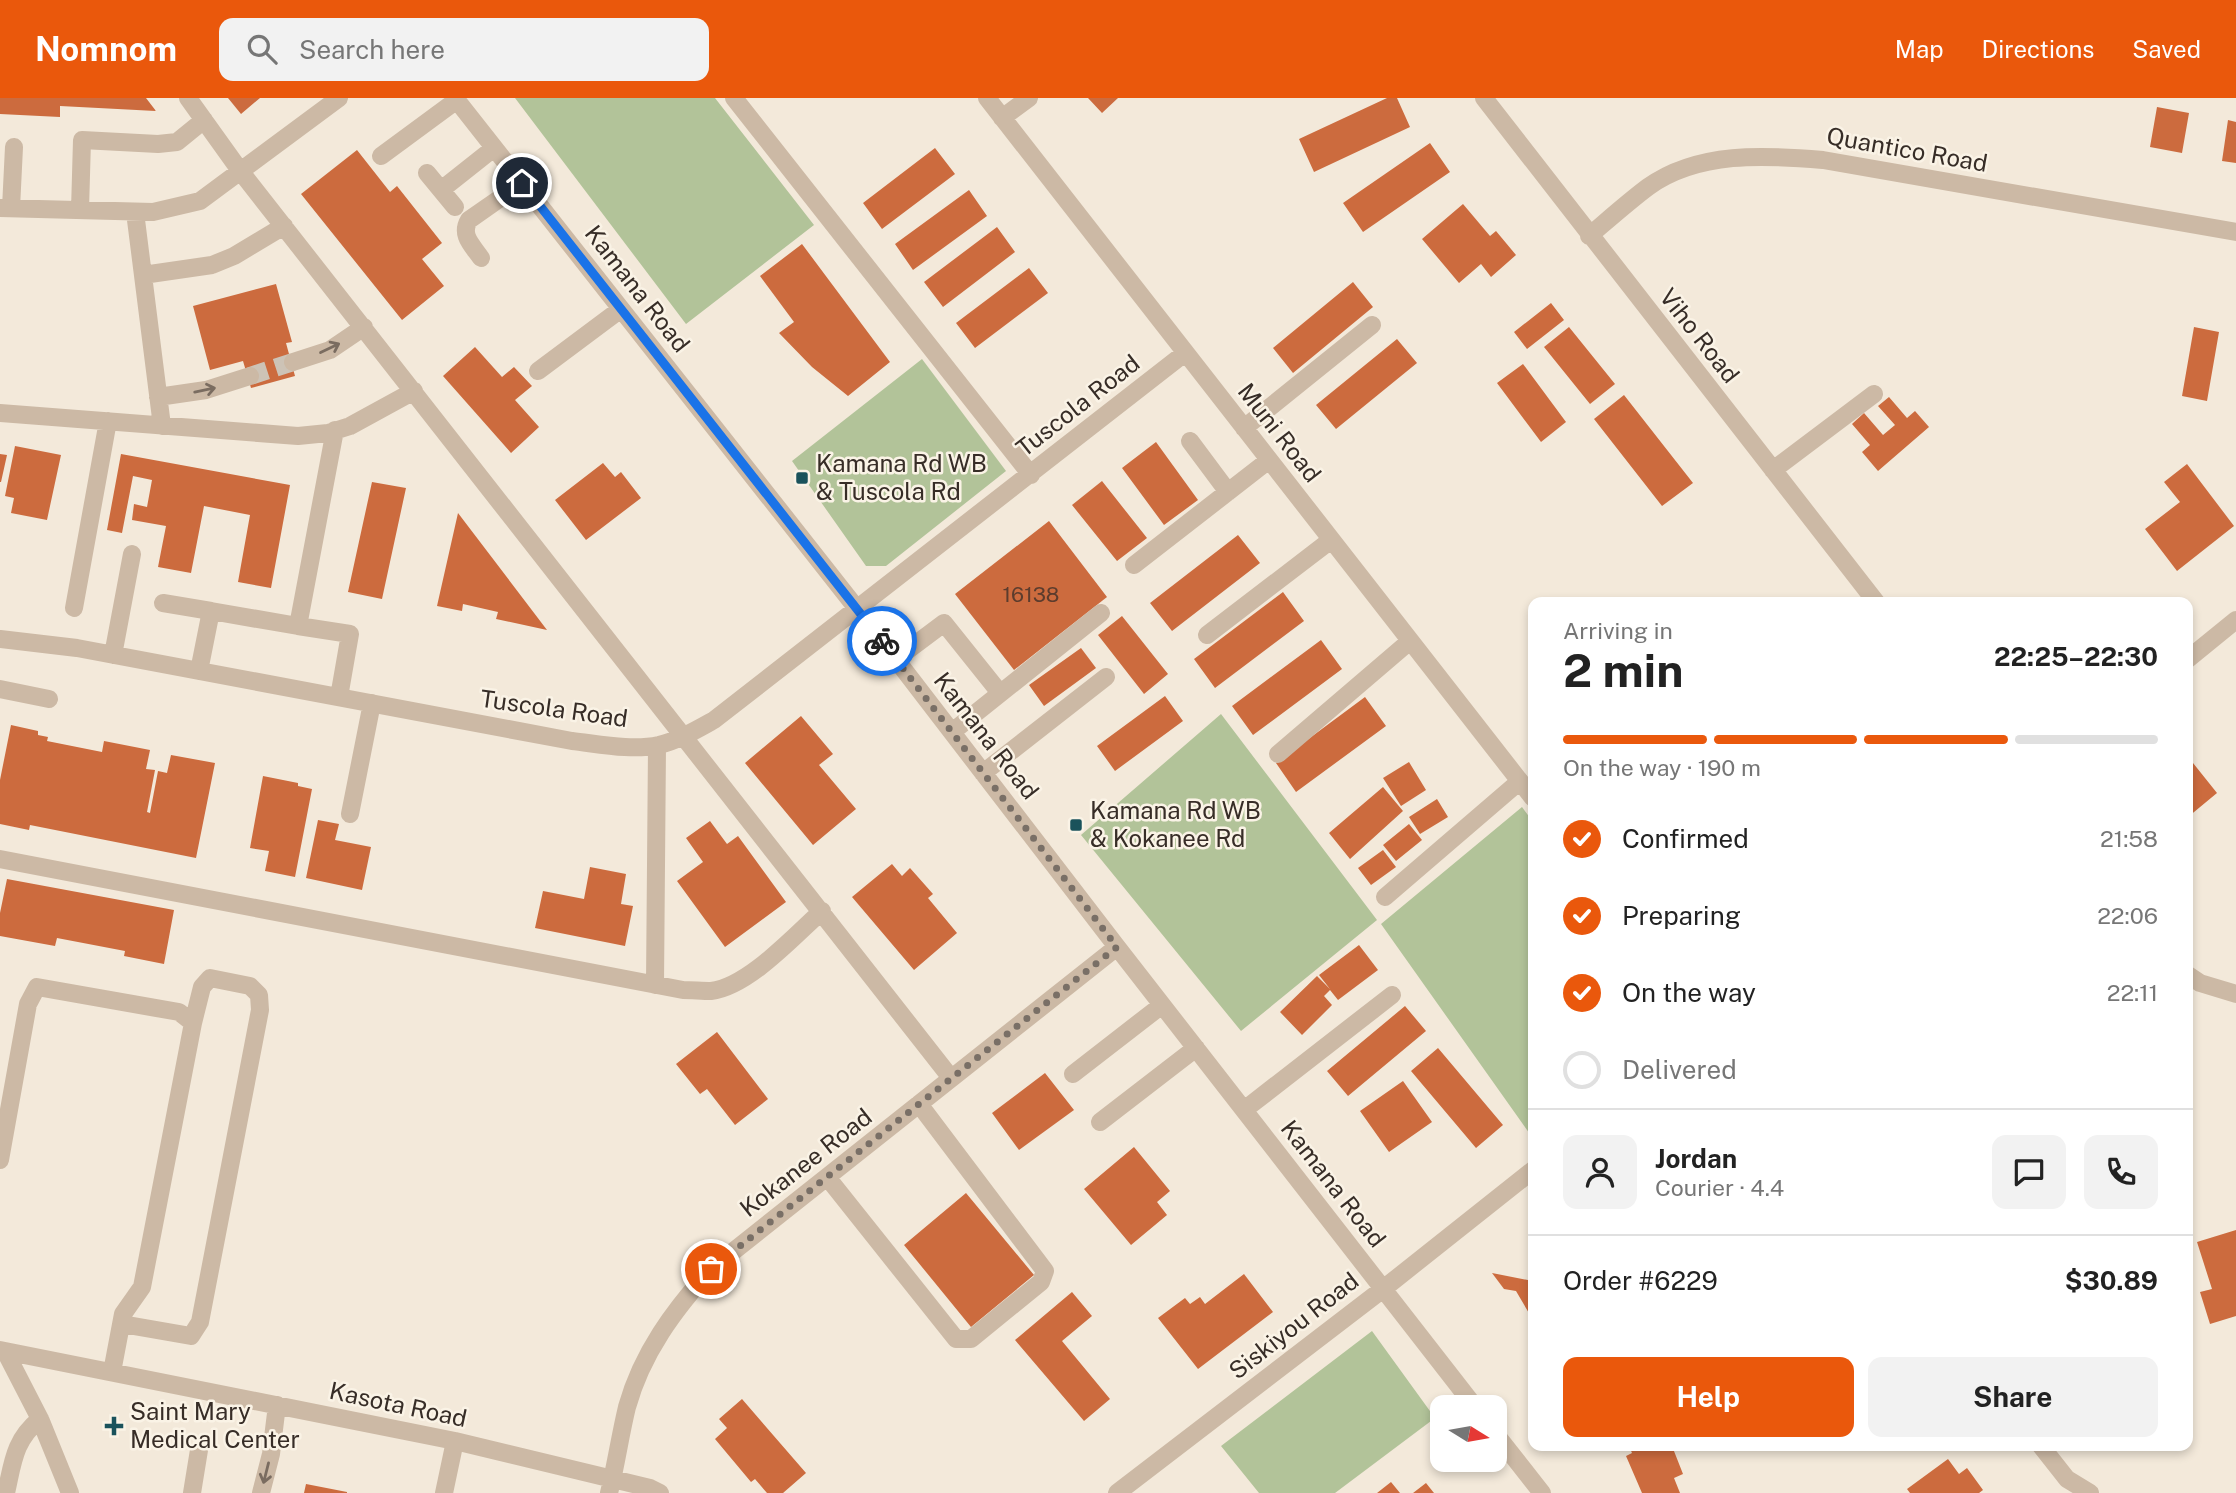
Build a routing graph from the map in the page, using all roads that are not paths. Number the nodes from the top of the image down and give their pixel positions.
1 (188, 98) edge
2 (339, 98) edge
3 (734, 98) edge
4 (986, 98) edge
5 (1029, 98) edge
6 (1485, 98) edge
7 (456, 99) edge
8 (1002, 118) junction
9 (204, 120) junction
10 (15, 147) dead end
11 (494, 148) junction
12 (381, 156) dead end
13 (241, 172) junction
14 (427, 173) dead end
15 (522, 183) junction
16 (441, 190) junction
17 (455, 207) dead end
18 (6, 208) edge
19 (80, 210) junction
20 (135, 212) junction
21 (284, 226) junction
22 (2236, 232) edge
23 (1589, 236) junction
24 (481, 258) dead end
25 (143, 275) junction
26 (621, 309) junction
27 (1372, 325) dead end
28 (363, 327) junction
29 (1185, 353) junction
30 (293, 362) tunnel mouth
31 (538, 371) dead end
32 (250, 376) tunnel mouth
33 (414, 391) junction
34 (1874, 394) dead end
35 (158, 397) junction
36 (0, 413) edge
37 (108, 421) junction
38 (162, 426) junction
39 (1244, 428) junction
40 (335, 430) junction
41 (1190, 440) dead end
42 (1269, 460) junction
43 (1773, 470) junction
44 (1031, 475) junction
45 (1227, 492) junction
46 (1331, 540) junction
47 (132, 554) dead end
48 (1134, 565) dead end
49 (1872, 597) edge
50 (163, 603) dead end
51 (74, 608) dead end
52 (858, 610) junction
53 (211, 611) junction
54 (1101, 613) dead end
55 (2236, 620) edge
56 (298, 626) junction
57 (1207, 635) dead end
58 (1410, 641) junction
59 (1, 643) edge
60 (113, 655) junction
61 (2193, 655) edge
62 (896, 659) junction
63 (199, 671) junction
64 (1106, 677) dead end
65 (0, 689) edge
66 (1000, 693) junction
67 (339, 697) junction
68 (49, 699) dead end
69 (372, 704) junction
70 (952, 732) junction
71 (685, 736) junction
72 (657, 746) junction
73 (1278, 754) dead end
74 (983, 773) junction
75 (1520, 781) junction
76 (1528, 791) edge
77 (350, 814) dead end
78 (0, 859) edge
79 (1385, 897) dead end
80 (822, 911) junction
81 (1117, 947) junction
82 (2193, 978) edge
83 (655, 985) junction
84 (2236, 994) edge
85 (1392, 995) dead end
86 (1162, 1005) junction
87 (193, 1023) junction
88 (1196, 1048) junction
89 (1073, 1074) dead end
90 (951, 1078) junction
91 (919, 1104) junction
92 (1244, 1110) junction
93 (1100, 1122) dead end
94 (0, 1160) edge
95 (1528, 1174) edge
96 (827, 1177) junction
97 (1383, 1289) junction
98 (122, 1324) junction
99 (2, 1351) edge
100 (112, 1373) junction
101 (1466, 1395) edge
102 (277, 1405) junction
103 (40, 1419) junction
104 (455, 1441) junction
105 (1507, 1449) edge
106 (199, 1450) dead end
107 (2044, 1451) edge
108 (611, 1486) edge
109 (7, 1488) edge
110 (1120, 1492) edge
111 (70, 1493) edge
112 (192, 1493) edge
113 (261, 1493) edge
114 (444, 1493) edge
115 (660, 1493) edge
116 (1542, 1493) edge
117 (2090, 1493) edge

1 - 9 street
2 - 13 street
3 - 44 street
4 - 8 street, Muni Road
5 - 8 street
6 - 23 street, Viho Road
7 - 11 street, Kamana Road
7 - 12 street
8 - 29 street, Muni Road
9 - 13 street
9 - 19 street
10 - 18 street
11 - 15 street, Kamana Road
11 - 16 street
13 - 20 street
13 - 21 street
14 - 16 street
15 - 24 street
15 - 26 street, Kamana Road
16 - 17 street
18 - 19 street
19 - 20 street
20 - 25 street
21 - 25 street
21 - 28 street
22 - 23 street, Quantico Road
23 - 43 street, Viho Road
25 - 35 street
26 - 31 street
26 - 52 street, Kamana Road
27 - 39 street
30 -> 28 street
28 - 33 street
29 - 39 street, Muni Road
29 - 44 street, Tuscola Road
35 -> 32 street
33 - 40 street
33 - 71 street
34 - 43 street
35 - 38 street
36 - 37 street
37 - 38 street
37 - 51 street
38 - 40 street
39 - 42 street, Muni Road
40 - 56 street
41 - 45 street
42 - 45 street
42 - 46 street, Muni Road
43 - 49 street, Viho Road
44 - 52 street, Tuscola Road
45 - 48 street
46 - 57 street
46 - 58 street, Muni Road
47 - 60 street
50 - 53 street
52 - 62 street, Kamana Road
52 - 71 street, Tuscola Road
53 - 56 street
53 - 63 street
54 - 66 street
55 - 61 street
56 - 67 street
58 - 73 street
58 - 75 street, Muni Road
59 - 60 street, Tuscola Road
60 - 63 street, Tuscola Road
62 - 66 street
62 - 70 street, Kamana Road
63 - 67 street, Tuscola Road
64 - 74 street
65 - 68 street
66 - 70 street
67 - 69 street, Tuscola Road
69 - 72 street, Tuscola Road
69 - 77 street
70 - 74 street, Kamana Road
71 - 72 street, Tuscola Road
71 - 80 street
72 - 83 street
74 - 81 street, Kamana Road
75 - 76 street, Muni Road
75 - 79 street
78 - 83 street
80 - 83 street
80 - 90 street
81 - 86 street, Kamana Road
81 - 90 street, Kokanee Road
82 - 84 street
85 - 92 street
86 - 88 street, Kamana Road
86 - 89 street
87 - 94 street
87 - 98 street
87 - 98 street
88 - 92 street, Kamana Road
88 - 93 street
90 - 91 street, Kokanee Road
91 - 96 street, Kokanee Road
91 - 96 street
92 - 97 street, Kamana Road
95 - 97 street, Siskiyou Road
96 - 108 street, Kokanee Road
97 - 101 street, Kamana Road
97 - 110 street, Siskiyou Road
98 - 100 street
99 - 100 street, Kasota Road
99 - 103 street
100 - 102 street, Kasota Road
102 - 104 street, Kasota Road
102 -> 113 street
103 - 109 street
103 - 111 street
104 - 108 street, Kasota Road
104 - 114 street
105 - 116 street
106 - 112 street
107 - 117 street
108 - 115 street, Kasota Road

